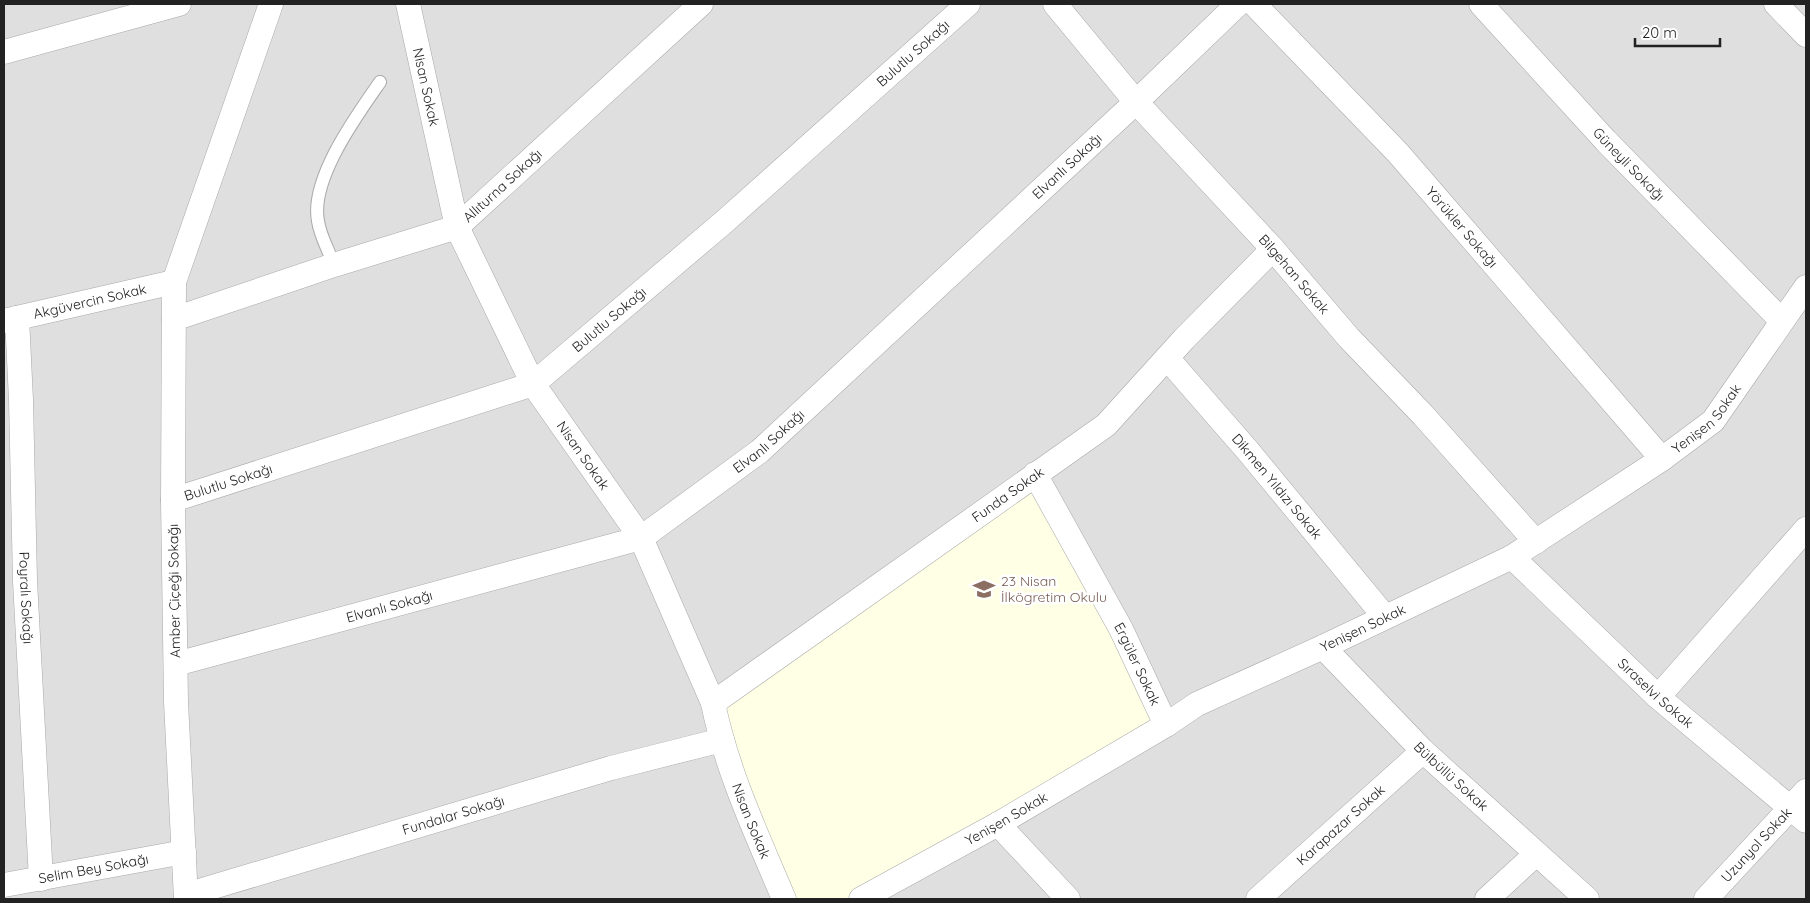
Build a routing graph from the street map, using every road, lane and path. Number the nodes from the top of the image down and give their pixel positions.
1 (179, 4) edge
2 (271, 4) edge
3 (408, 4) edge
4 (701, 4) edge
5 (968, 4) edge
6 (1055, 4) edge
7 (1238, 4) edge
8 (1254, 4) edge
9 (1481, 4) edge
10 (1776, 4) edge
11 (1806, 35) edge
12 (4, 52) edge
13 (380, 82) dead end
14 (1136, 102) junction
15 (457, 227) junction
16 (1273, 249) junction
17 (334, 265) junction
18 (174, 282) junction
19 (1806, 287) edge
20 (10, 319) edge
21 (174, 319) junction
22 (1781, 320) junction
23 (1167, 358) junction
24 (533, 384) junction
25 (1662, 458) junction
26 (1035, 474) junction
27 (173, 500) junction
28 (1806, 529) edge
29 (641, 538) junction
30 (1536, 542) junction
31 (1512, 557) junction
32 (1385, 617) junction
33 (1323, 647) junction
34 (176, 664) junction
35 (1658, 697) junction
36 (713, 704) junction
37 (1166, 725) junction
38 (722, 740) junction
39 (1423, 751) junction
40 (1801, 806) edge
41 (998, 824) junction
42 (184, 852) junction
43 (1536, 854) junction
44 (41, 879) junction
45 (4, 885) edge
46 (186, 897) edge
47 (871, 897) edge
48 (784, 899) edge
49 (1068, 899) edge
50 (1258, 899) edge
51 (1487, 899) edge
52 (1588, 899) edge
53 (1706, 899) edge

1 - 12 street
2 - 18 street, Amber Çiçeği Sokağı
3 - 15 street, Nisan Sokak
4 - 15 street, Allıturna Sokağı
5 - 24 street, Bulutlu Sokağı
6 - 14 street, Bilgehan Sokak
7 - 14 street, Elvanlı Sokağı
8 - 25 street, Yörükler Sokağı
9 - 22 street, Güneyli Sokağı
10 - 11 street
13 - 17 lane
14 - 16 street, Bilgehan Sokak
14 - 29 street, Elvanlı Sokağı
15 - 17 street, Allıturna Sokağı
15 - 24 street, Nisan Sokak
16 - 23 street, Funda Sokak
16 - 30 street, Bilgehan Sokak
17 - 21 street, Allıturna Sokağı
18 - 20 street, Akgüvercin Sokak
18 - 21 street, Amber Çiçeği Sokağı
19 - 22 street, Yenişen Sokak
20 - 44 street, Poyralı Sokağı
21 - 27 street, Amber Çiçeği Sokağı
22 - 25 street, Yenişen Sokak
23 - 26 street, Funda Sokak
23 - 32 street, Dikmen Yıldızı Sokak
24 - 27 street, Bulutlu Sokağı
24 - 29 street, Nisan Sokak
25 - 30 street, Yenişen Sokak
26 - 36 street, Funda Sokak
26 - 37 street, Ergüler Sokak
27 - 34 street, Amber Çiçeği Sokağı
28 - 35 street
29 - 34 street, Elvanlı Sokağı
29 - 36 street, Nisan Sokak
30 - 31 street, Yenişen Sokak
31 - 32 street, Yenişen Sokak
31 - 35 street, Sıraselvi Sokak
32 - 33 street, Yenişen Sokak
33 - 37 street, Yenişen Sokak
33 - 39 street, Bülbüllü Sokak
34 - 42 street, Amber Çiçeği Sokağı
35 - 40 street, Sıraselvi Sokak
36 - 38 street, Nisan Sokak
37 - 41 street, Yenişen Sokak
38 - 46 street, Fundalar Sokağı
38 - 48 street, Nisan Sokak
39 - 43 street, Bülbüllü Sokak
39 - 50 street, Karapazar Sokak
40 - 53 street, Uzunyol Sokak
41 - 47 street, Yenişen Sokak
41 - 49 street
42 - 44 street, Selim Bey Sokağı
42 - 46 street, Amber Çiçeği Sokağı
43 - 51 street
43 - 52 street, Bülbüllü Sokak
44 - 45 street, Selim Bey Sokağı

